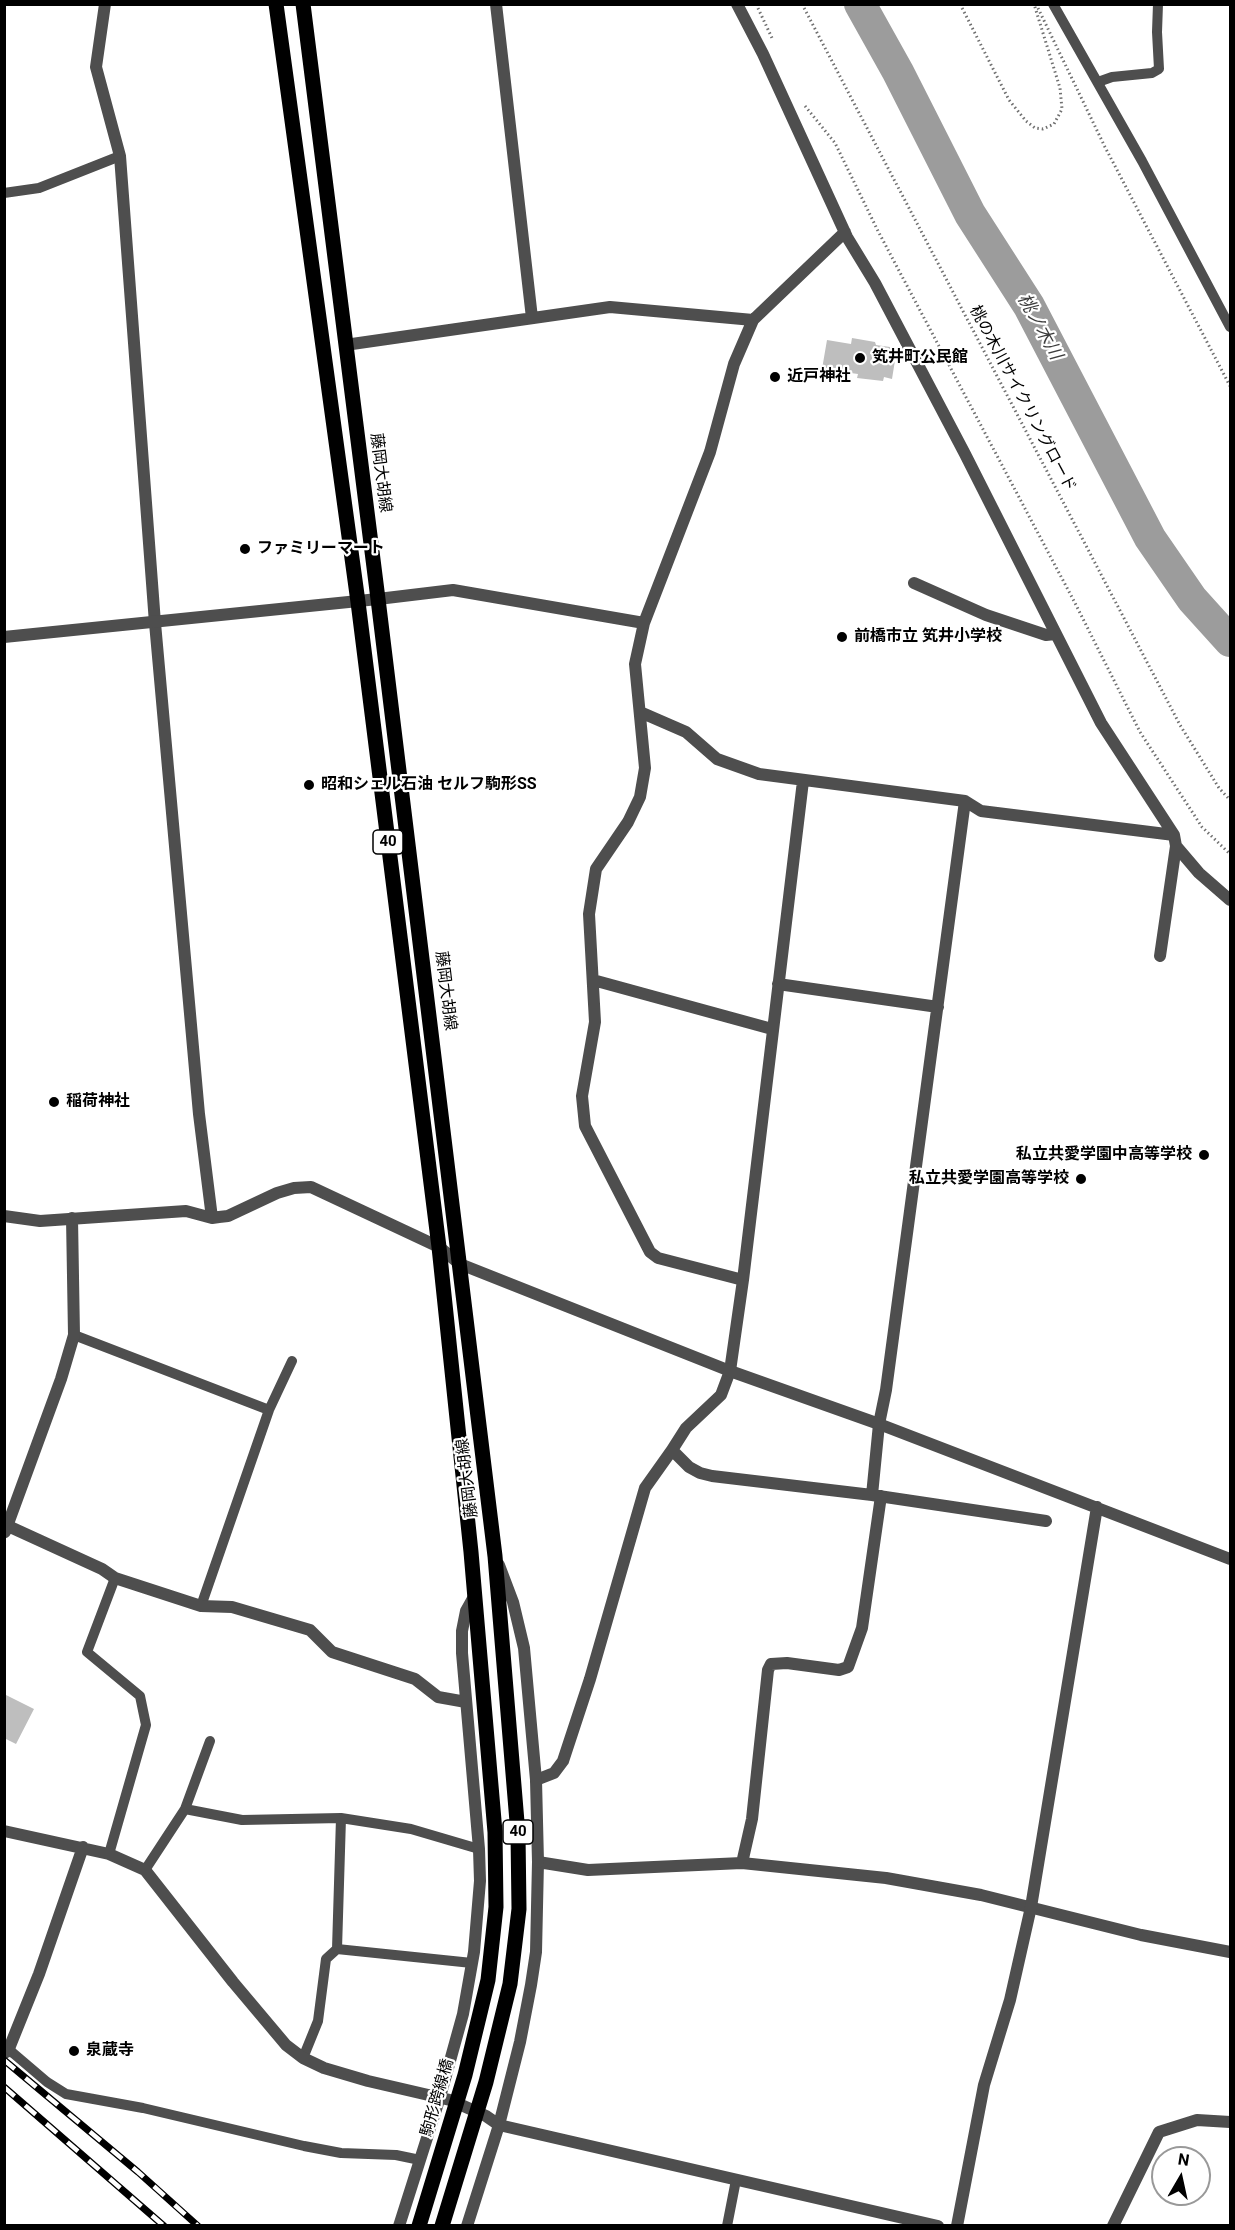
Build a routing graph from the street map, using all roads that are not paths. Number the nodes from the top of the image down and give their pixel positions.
1 (105, 4) edge
2 (276, 4) edge
3 (303, 4) edge
4 (496, 4) edge
5 (737, 4) edge
6 (1053, 4) edge
7 (1158, 4) edge
8 (1098, 82) junction
9 (120, 156) junction
10 (4, 193) edge
11 (845, 232) junction
12 (532, 318) junction
13 (753, 320) junction
14 (1230, 327) edge
15 (345, 345) junction
16 (914, 583) dead end
17 (378, 599) junction
18 (358, 602) junction
19 (155, 622) junction
20 (644, 623) junction
21 (1054, 634) junction
22 (4, 637) edge
23 (640, 712) junction
24 (803, 781) junction
25 (965, 801) junction
26 (1175, 840) junction
27 (1230, 900) edge
28 (1160, 956) dead end
29 (593, 980) junction
30 (778, 984) junction
31 (938, 1006) junction
32 (772, 1029) junction
33 (4, 1216) edge
34 (72, 1218) junction
35 (212, 1218) junction
36 (439, 1247) junction
37 (460, 1264) junction
38 (743, 1280) junction
39 (74, 1335) junction
40 (292, 1361) dead end
41 (730, 1371) junction
42 (269, 1410) junction
43 (879, 1424) junction
44 (672, 1450) junction
45 (876, 1495) junction
46 (1097, 1507) junction
47 (1046, 1521) dead end
48 (6, 1529) edge
49 (495, 1556) junction
50 (1230, 1559) edge
51 (115, 1578) junction
52 (474, 1595) junction
53 (201, 1606) junction
54 (466, 1697) junction
55 (210, 1741) dead end
56 (536, 1780) junction
57 (185, 1809) junction
58 (341, 1818) junction
59 (4, 1831) edge
60 (83, 1847) junction
61 (479, 1849) junction
62 (109, 1854) junction
63 (538, 1862) junction
64 (742, 1863) junction
65 (145, 1870) junction
66 (1031, 1907) junction
67 (337, 1949) junction
68 (1230, 1952) edge
69 (472, 1964) junction
70 (488, 1980) joint
71 (6, 2053) edge
72 (303, 2058) junction
73 (440, 2097) junction
74 (1230, 2122) edge
75 (499, 2125) junction
76 (420, 2160) junction
77 (736, 2180) junction
78 (399, 2226) edge
79 (419, 2226) edge
80 (442, 2226) edge
81 (468, 2226) edge
82 (727, 2226) edge
83 (938, 2226) edge
84 (957, 2226) edge
85 (1113, 2226) edge

1 - 9 street
2 - 18 main road, 藤岡大胡線 / 40
3 - 15 main road, 藤岡大胡線 / 40
4 - 12 street
5 - 11 street
6 - 8 lane
7 - 8 lane
8 - 14 lane
9 - 10 lane
9 - 19 street
11 - 13 street
11 - 21 street
12 - 13 street
12 - 15 street
13 - 20 street
15 - 17 main road, 藤岡大胡線 / 40
16 - 21 street
17 - 18 street
17 - 20 street
17 - 37 main road, 藤岡大胡線 / 40
18 - 19 street
18 - 36 main road, 藤岡大胡線 / 40
19 - 22 street
19 - 35 street
20 - 23 street
21 - 26 street
23 - 24 street
23 - 29 street
24 - 25 street
24 - 30 street
25 - 26 street
25 - 31 street
26 - 27 street
26 - 28 street
29 - 32 street
29 - 38 street
30 - 31 street
30 - 32 street
31 - 43 street
32 - 38 street
33 - 34 street
34 - 35 street
34 - 39 street
35 - 36 street
36 - 37 street
36 - 52 main road, 藤岡大胡線 / 40
37 - 41 street
37 - 49 main road, 藤岡大胡線 / 40
38 - 41 street
39 - 42 lane
39 - 48 street
40 - 42 lane
41 - 43 street
41 - 44 street
42 - 53 lane
43 - 45 street
43 - 46 street
44 - 45 street
44 - 56 street
45 - 47 street
45 - 64 street
46 - 50 street
46 - 66 street
48 - 51 street
49 - 56 street
49 - 80 main road, 藤岡大胡線 / 40
51 - 53 street
51 - 62 lane
52 - 54 street
52 - 70 main road, 藤岡大胡線 / 40
53 - 54 street
54 - 61 street
55 - 57 lane
56 - 63 street
57 - 58 lane
57 - 65 lane
58 - 61 lane
58 - 67 lane
59 - 60 street
60 - 62 street
60 - 71 street
61 - 69 street
62 - 65 street
63 - 64 street
63 - 75 street
64 - 66 street
65 - 72 street
66 - 68 street
66 - 84 street
67 - 69 lane
67 - 72 lane
69 - 73 street
70 - 79 main road, 駒形跨線橋 / 40
71 - 76 lane
72 - 73 street
73 - 75 street
73 - 76 street
74 - 85 street
75 - 77 street
75 - 81 street
76 - 78 street
77 - 82 lane
77 - 83 street

